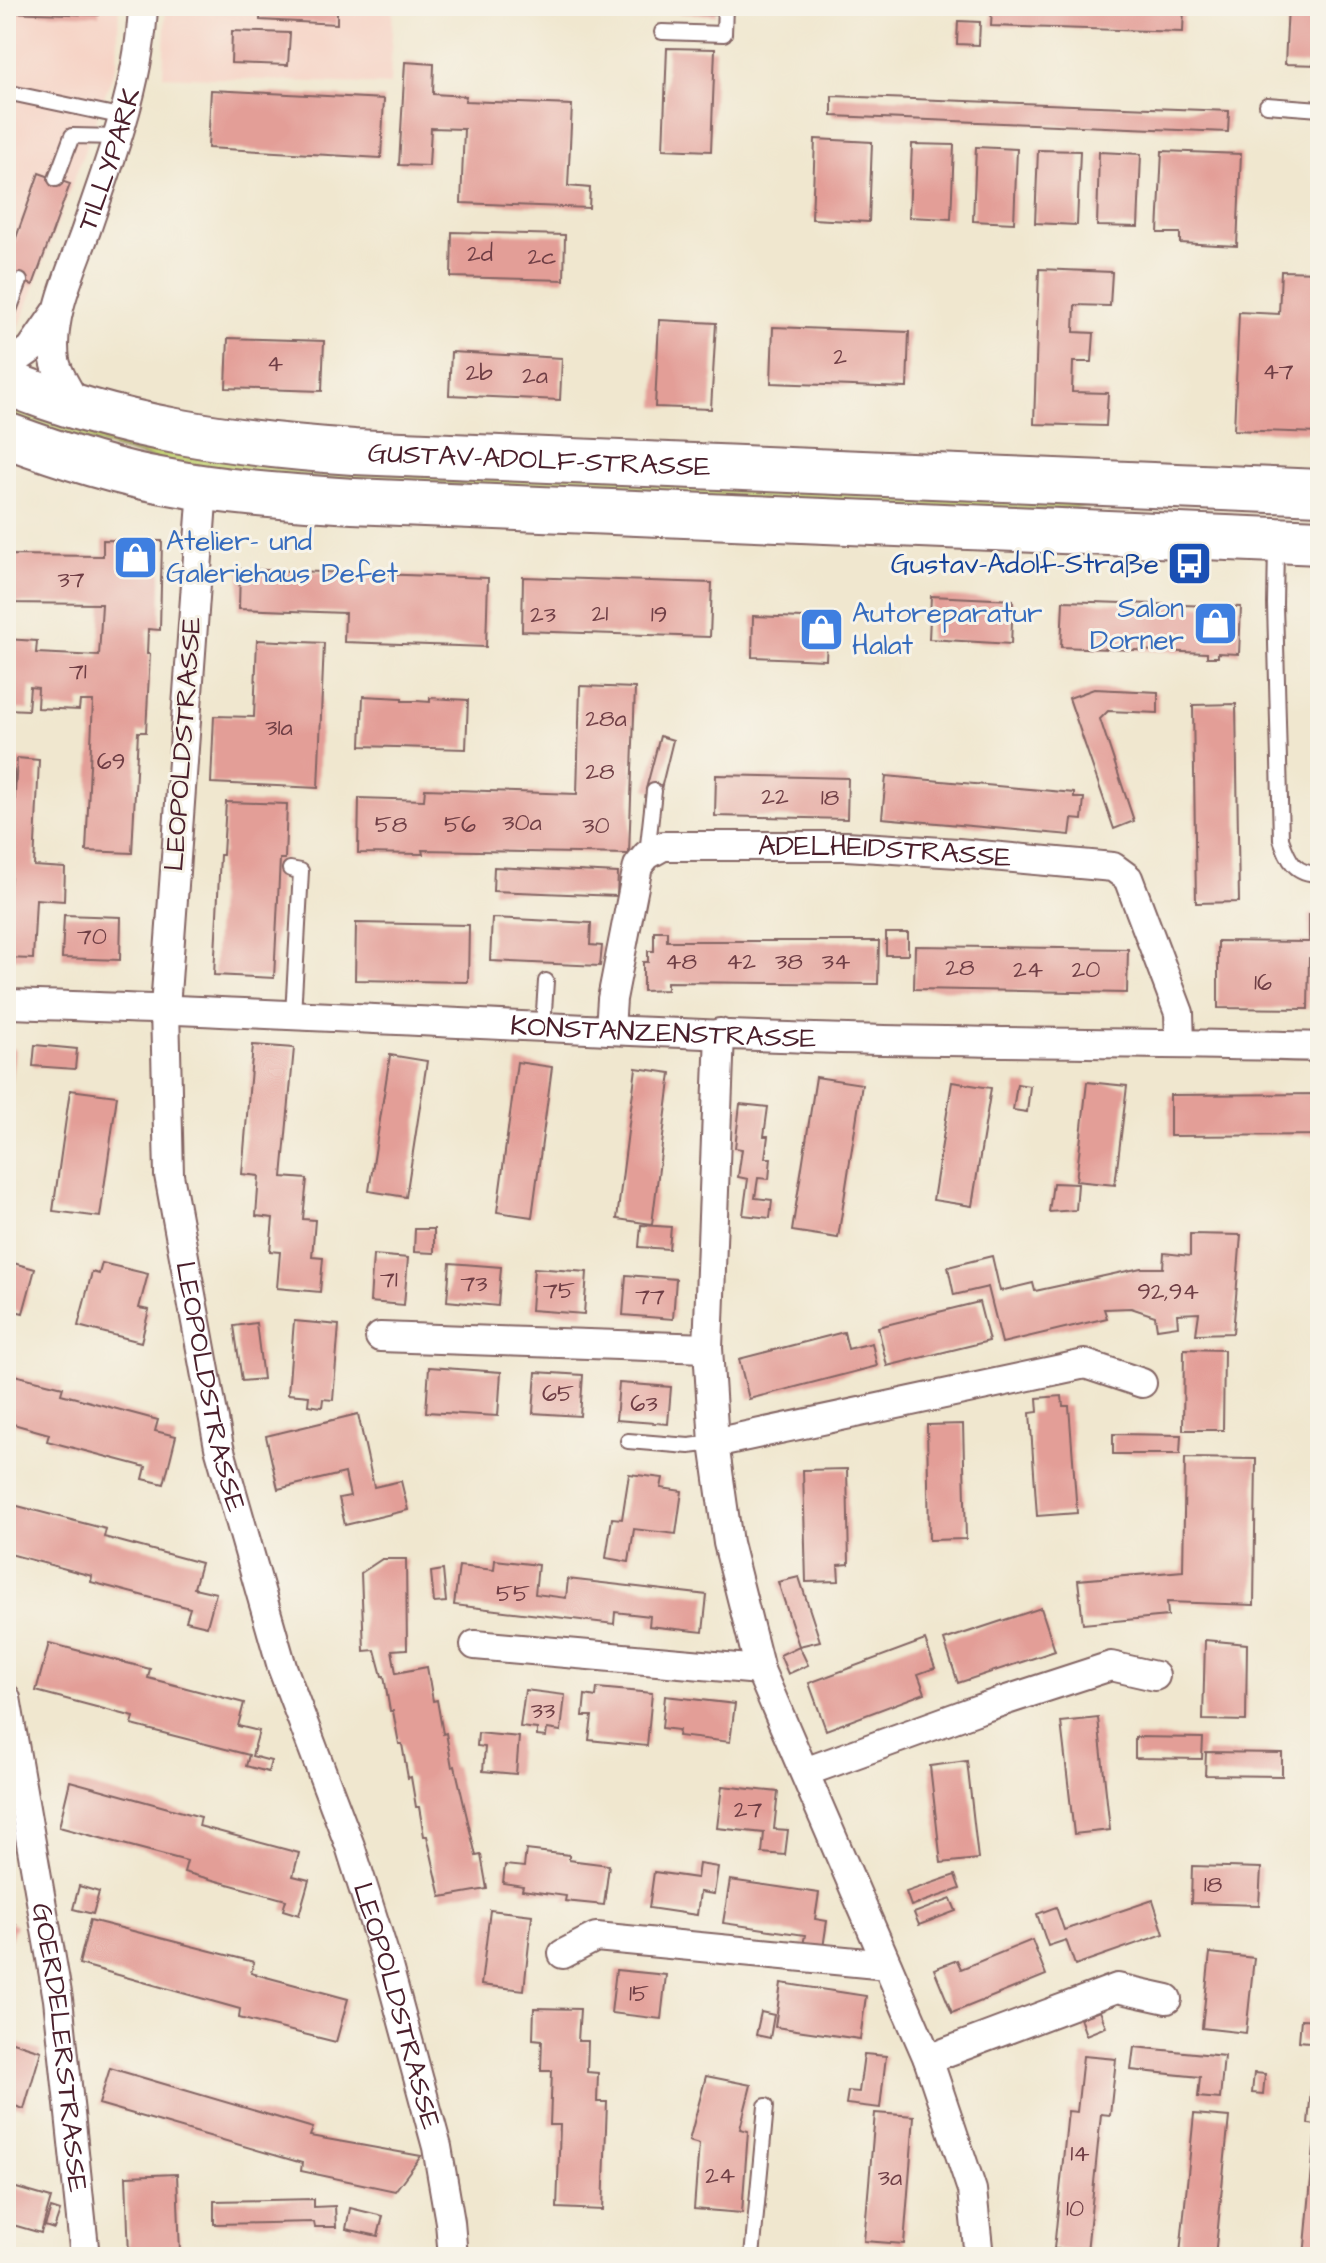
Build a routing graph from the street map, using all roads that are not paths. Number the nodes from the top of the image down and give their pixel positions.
1 (143, 6) edge
2 (725, 6) edge
3 (662, 32) dead end
4 (6, 92) edge
5 (1267, 105) dead end
6 (1320, 109) edge
7 (121, 127) junction
8 (56, 179) dead end
9 (20, 281) dead end
10 (59, 309) junction
11 (6, 311) edge
12 (6, 367) edge
13 (6, 382) edge
14 (79, 409) junction
15 (6, 435) edge
16 (203, 488) junction
17 (1320, 492) edge
18 (1276, 540) junction
19 (1320, 542) edge
20 (6, 773) edge
21 (6, 789) edge
22 (654, 791) dead end
23 (647, 855) junction
24 (290, 869) dead end
25 (1320, 874) edge
26 (546, 981) dead end
27 (6, 1004) edge
28 (165, 1008) junction
29 (293, 1015) junction
30 (543, 1026) junction
31 (610, 1029) junction
32 (720, 1033) junction
33 (1180, 1043) junction
34 (1320, 1047) edge
35 (380, 1337) dead end
36 (708, 1348) junction
37 (1142, 1383) dead end
38 (628, 1441) dead end
39 (714, 1443) junction
40 (475, 1645) dead end
41 (760, 1670) junction
42 (1155, 1676) dead end
43 (6, 1698) edge
44 (805, 1772) junction
45 (563, 1954) dead end
46 (887, 1965) junction
47 (1167, 1999) dead end
48 (928, 2059) junction
49 (766, 2106) dead end
50 (85, 2257) edge
51 (453, 2257) edge
52 (752, 2257) edge
53 (979, 2257) edge

1 - 7 street, TILLYPARK
2 - 3 lane
4 - 7 lane
5 - 6 lane
7 - 8 lane
7 - 10 street, TILLYPARK
9 - 11 lane
10 - 12 street, TILLYPARK
10 - 14 street, TILLYPARK
13 - 14 main road, GUSTAV-ADOLF-STRASSE
14 - 17 main road, GUSTAV-ADOLF-STRASSE
15 - 16 main road, GUSTAV-ADOLF-STRASSE
16 - 18 main road, GUSTAV-ADOLF-STRASSE
16 - 28 street, LEOPOLDSTRASSE
18 - 19 main road, GUSTAV-ADOLF-STRASSE
18 - 25 lane
20 - 21 lane
22 - 23 lane
23 - 31 street
23 - 33 street, ADELHEIDSTRASSE
24 - 29 lane
26 - 30 lane
27 - 28 street, KONSTANZENSTRASSE
28 - 29 street, KONSTANZENSTRASSE
28 - 51 street, LEOPOLDSTRASSE
29 - 30 street, KONSTANZENSTRASSE
30 - 31 street, KONSTANZENSTRASSE
31 - 32 street, KONSTANZENSTRASSE
32 - 33 street, KONSTANZENSTRASSE
32 - 36 street
33 - 34 street, KONSTANZENSTRASSE
35 - 36 street
36 - 39 street
37 - 39 street
38 - 39 lane
39 - 41 street
40 - 41 street
41 - 44 street
42 - 44 street
43 - 50 street, GOERDELERSTRASSE
44 - 46 street
45 - 46 street
46 - 48 street
47 - 48 street
48 - 53 street
49 - 52 lane

